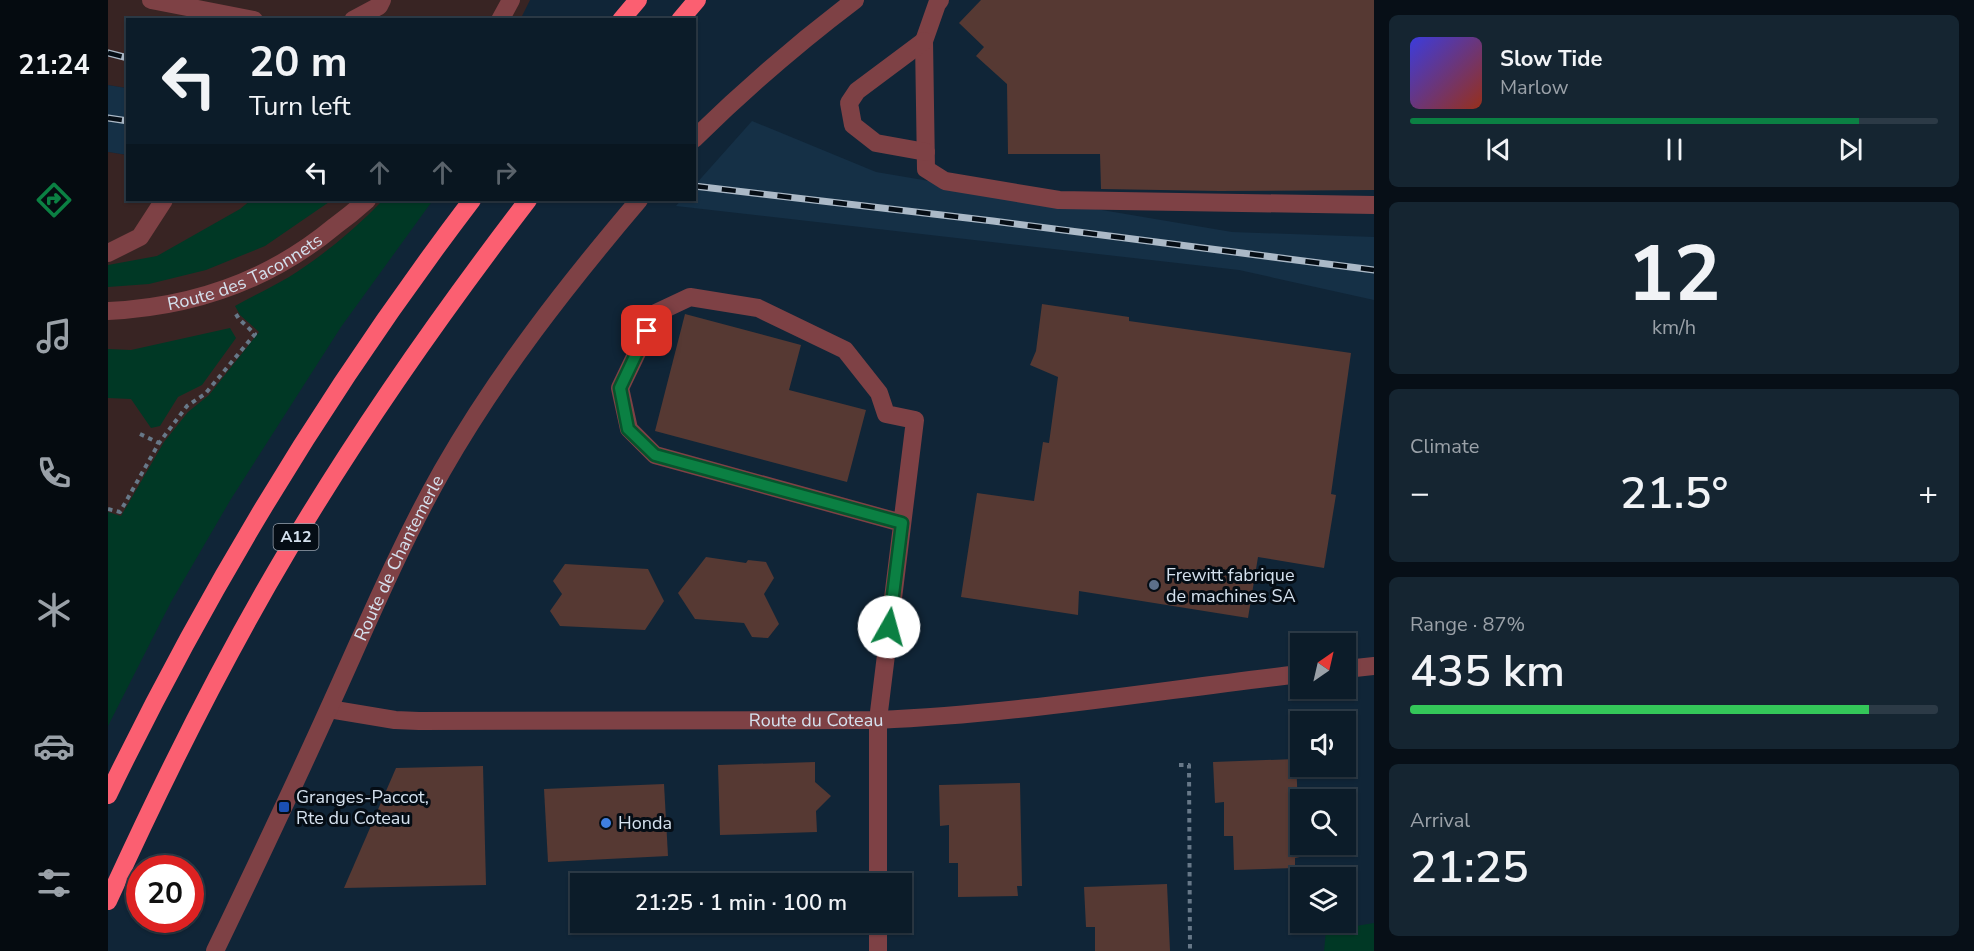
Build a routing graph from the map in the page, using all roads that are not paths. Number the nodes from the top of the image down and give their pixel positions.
1 (151, 0) edge
2 (382, 0) edge
3 (511, 0) edge
4 (638, 0) edge
5 (698, 0) edge
6 (855, 0) edge
7 (940, 0) edge
8 (244, 18) edge
9 (357, 18) edge
10 (501, 18) edge
11 (623, 18) edge
12 (682, 18) edge
13 (924, 41) junction
14 (696, 137) edge
15 (926, 160) junction
16 (163, 201) edge
17 (366, 201) edge
18 (471, 201) edge
19 (527, 201) edge
20 (638, 201) edge
21 (1374, 205) edge
22 (108, 253) edge
23 (108, 311) edge
24 (902, 523) junction
25 (1374, 666) edge
26 (1356, 668) edge
27 (1290, 675) edge
28 (329, 709) junction
29 (878, 720) junction
30 (108, 795) edge
31 (878, 873) edge
32 (108, 901) edge
33 (878, 933) edge
34 (215, 951) edge
35 (878, 951) edge

1 - 8 street
2 - 9 street
3 - 10 street
4 - 11 highway
5 - 12 highway
6 - 14 street
7 - 13 street
13 - 15 street
13 - 15 street
15 - 21 street
16 - 22 street
17 - 23 street, Route des Taconnets
18 - 30 highway, A12
19 - 32 highway, A12
20 - 28 street, Route de Chantemerle
24 - 24 street
24 - 29 street
25 - 26 street
27 - 29 street, Route du Coteau
28 - 29 street, Route du Coteau
28 - 34 street, Route de Chantemerle
29 - 31 street
33 - 35 street

